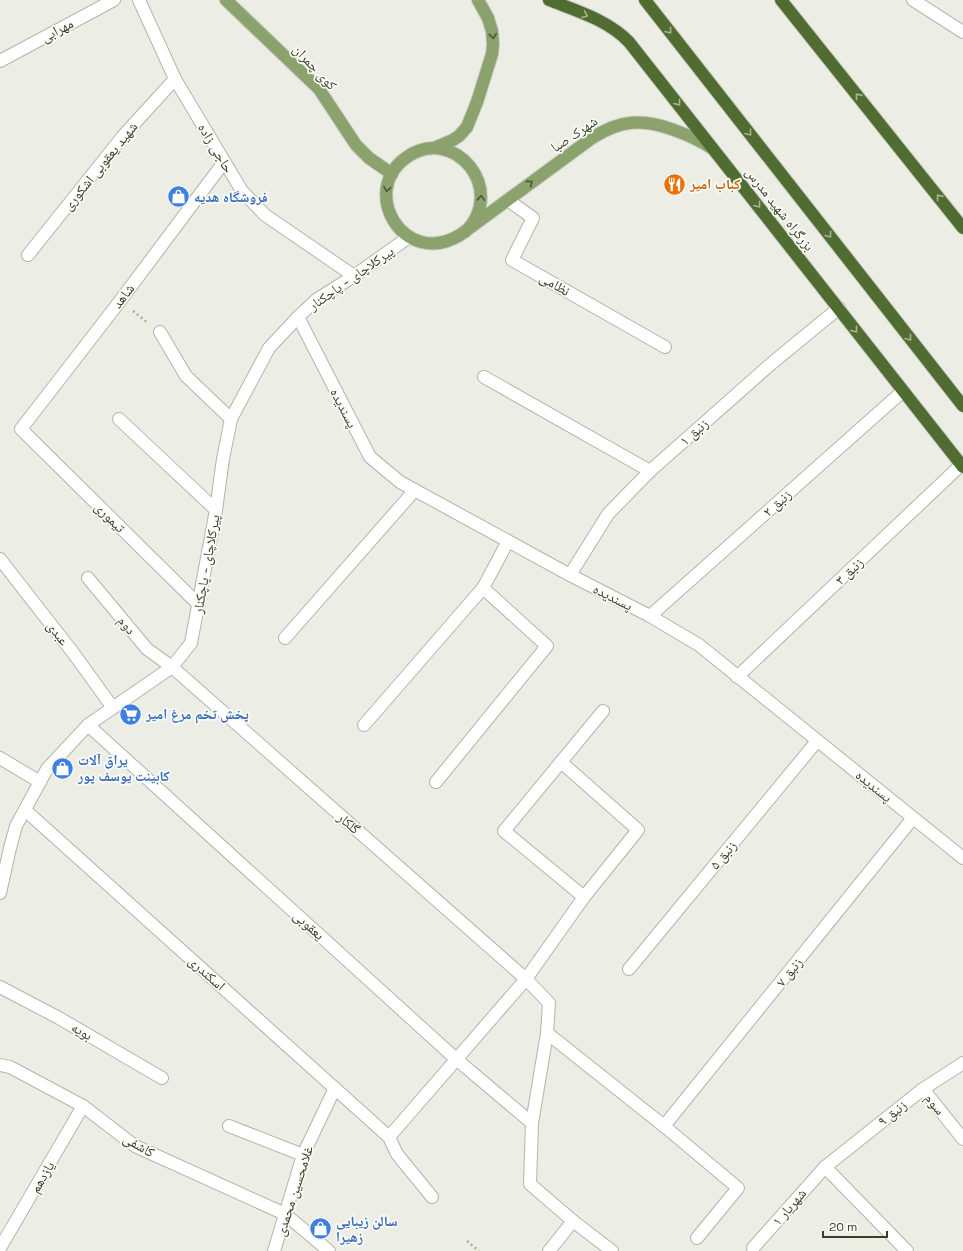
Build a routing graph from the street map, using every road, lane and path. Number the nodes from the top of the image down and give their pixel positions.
1 (114, 0) edge
2 (139, 0) edge
3 (226, 0) edge
4 (478, 0) edge
5 (549, 0) edge
6 (645, 0) edge
7 (781, 0) edge
8 (913, 0) edge
9 (963, 32) edge
10 (0, 61) edge
11 (175, 79) junction
12 (433, 148) junction
13 (715, 150) junction
14 (224, 162) junction
15 (392, 174) junction
16 (508, 200) junction
17 (963, 228) edge
18 (465, 232) junction
19 (409, 237) junction
20 (28, 255) dead end
21 (354, 276) junction
22 (120, 301) junction
23 (839, 308) junction
24 (298, 317) junction
25 (160, 332) joint
26 (665, 347) dead end
27 (484, 377) dead end
28 (904, 391) junction
29 (963, 406) edge
30 (119, 419) dead end
31 (231, 419) junction
32 (21, 429) joint
33 (962, 466) edge
34 (650, 471) junction
35 (415, 490) junction
36 (216, 510) junction
37 (508, 541) junction
38 (0, 559) edge
39 (570, 575) junction
40 (88, 578) dead end
41 (483, 588) junction
42 (199, 605) junction
43 (650, 616) junction
44 (285, 638) dead end
45 (172, 667) junction
46 (737, 677) junction
47 (113, 708) junction
48 (603, 711) dead end
49 (88, 725) junction
50 (364, 725) dead end
51 (817, 741) junction
52 (0, 758) edge
53 (561, 762) junction
54 (40, 782) junction
55 (436, 782) dead end
56 (25, 810) junction
57 (913, 818) junction
58 (5, 845) edge
59 (963, 858) edge
60 (0, 893) edge
61 (584, 897) junction
62 (629, 968) dead end
63 (526, 979) junction
64 (0, 987) edge
65 (547, 1033) junction
66 (456, 1059) junction
67 (963, 1063) edge
68 (0, 1065) edge
69 (162, 1078) dead end
70 (335, 1088) junction
71 (923, 1088) junction
72 (83, 1106) junction
73 (532, 1123) junction
74 (229, 1126) dead end
75 (664, 1126) junction
76 (389, 1137) junction
77 (963, 1139) edge
78 (303, 1155) junction
79 (825, 1167) junction
80 (432, 1197) dead end
81 (285, 1214) junction
82 (573, 1221) junction
83 (696, 1238) dead end
84 (467, 1241) dead end
85 (0, 1248) edge
86 (753, 1248) dead end
87 (274, 1251) edge
88 (329, 1251) edge
89 (479, 1251) edge
90 (549, 1251) edge
91 (612, 1251) edge
92 (907, 1251) edge

1 - 10 street, مهرابی
2 - 11 street, حاجی زاده
3 - 15 main road, کوی چمران
4 -> 12 main road
5 -> 13 highway, بزرگراه شهید مدرس
6 -> 29 highway, بزرگراه شهید مدرس
17 -> 7 highway
8 - 9 street
11 - 14 street, حاجی زاده
11 - 20 street, شهید یعقوبی اشکوری
12 - 15 main road
18 -> 12 main road
16 -> 13 main road, شهرک صبا
13 -> 23 highway, بزرگراه شهید مدرس
14 - 21 street, حاجی زاده
14 - 22 street, شاهد
15 -> 19 main road
16 - 18 main road, شهرک صبا
16 - 26 street, نظامی
18 - 19 main road
19 - 21 street, پیرکلاچای - پاچکنار
21 - 24 street, پیرکلاچای - پاچکنار
22 - 25 path
22 - 32 street, شاهد
23 -> 28 highway, بزرگراه شهید مدرس
23 - 34 street, زنبق ۱
24 - 31 street, پیرکلاچای - پاچکنار
24 - 35 street, پسندیده
25 - 31 street
27 - 34 street
28 - 33 highway, بزرگراه شهید مدرس
28 - 43 street, زنبق ۲
30 - 36 street
31 - 36 street, پیرکلاچای - پاچکنار
32 - 42 street, تیموری
33 - 46 street, زنبق ۳
34 - 39 street, زنبق ۱
35 - 37 street, پسندیده
35 - 44 street
36 - 42 street, پیرکلاچای - پاچکنار
37 - 39 street, پسندیده
37 - 41 street
38 - 47 street, عبدی
39 - 43 street, پسندیده
40 - 45 street, دوم
41 - 50 street
41 - 55 street
42 - 45 street, پیرکلاچای - پاچکنار
43 - 46 street, پسندیده
45 - 47 street, پیرکلاچای - پاچکنار
45 - 63 street, گلکار
46 - 51 street, پسندیده
47 - 49 street, پیرکلاچای - پاچکنار
48 - 53 street
49 - 54 street, پیرکلاچای - پاچکنار
49 - 66 street, یعقوبی
51 - 57 street, پسندیده
51 - 62 street, زنبق ۵
52 - 54 street
53 - 61 street
53 - 61 street
54 - 56 street, پیرکلاچای - پاچکنار
56 - 58 street, پیرکلاچای - پاچکنار
56 - 70 street, اسکندری
57 - 59 street, پسندیده
57 - 75 street, زنبق ۷
58 - 60 street, پیرکلاچای - پاچکنار
61 - 63 street
63 - 65 street, گلکار
63 - 66 street
64 - 69 street, بویه
65 - 73 street, گلکار
65 - 75 street
66 - 73 street, یعقوبی
66 - 76 street
67 - 71 street, زنبق ۹
68 - 72 street, کاشفی
70 - 76 street, اسکندری
70 - 78 street, غلامحسین محمدی
71 - 77 street, سوم
71 - 79 street, زنبق ۹
72 - 81 street, کاشفی
72 - 85 street, یازدهم
73 - 82 street, گلکار
74 - 78 street
75 - 83 street
76 - 80 street
78 - 81 street, غلامحسین محمدی
79 - 86 street, شهریار ۱
79 - 92 street
81 - 87 street, غلامحسین محمدی
81 - 88 street, کاشفی
82 - 90 street
82 - 91 street
84 - 89 path

